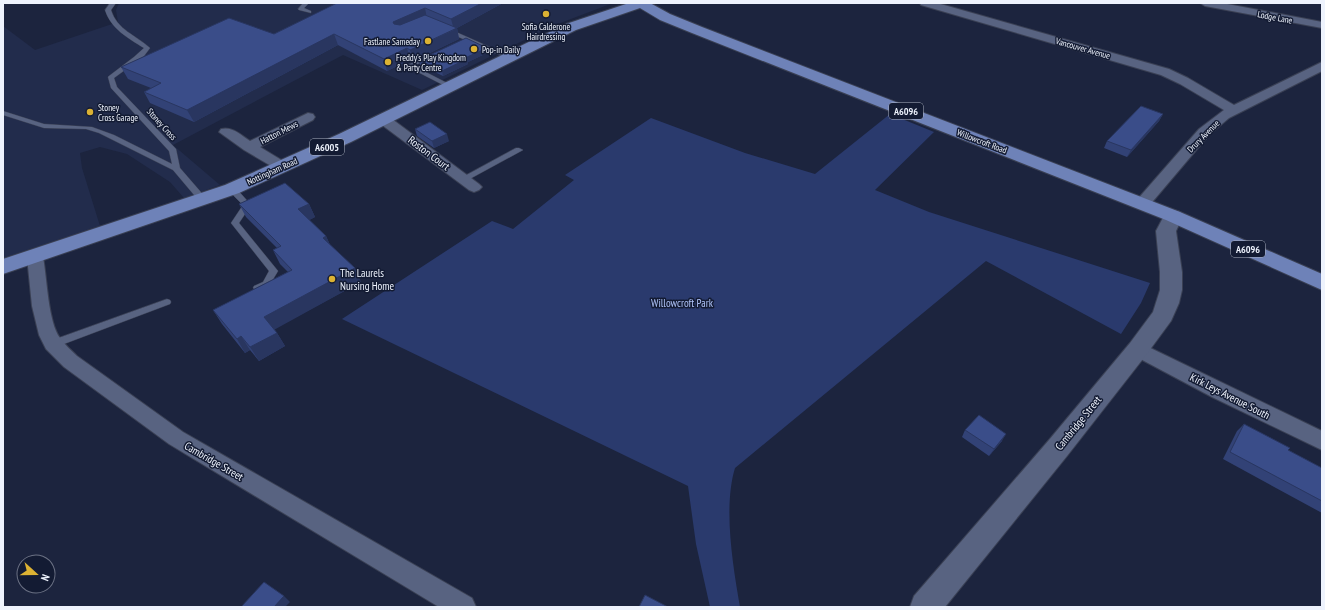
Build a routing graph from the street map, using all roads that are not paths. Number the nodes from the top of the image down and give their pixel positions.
1 (113, 3) edge
2 (306, 3) edge
3 (641, 3) edge
4 (925, 3) edge
5 (1205, 3) edge
6 (309, 12) dead end
7 (1322, 25) edge
8 (442, 28) edge
9 (468, 39) junction
10 (462, 42) edge
11 (436, 54) edge
12 (508, 57) junction
13 (1319, 70) edge
14 (449, 86) junction
15 (1234, 110) junction
16 (3, 113) edge
17 (308, 117) dead end
18 (383, 119) junction
19 (226, 132) dead end
20 (249, 146) junction
21 (519, 150) dead end
22 (282, 167) junction
23 (176, 168) junction
24 (469, 183) joint
25 (232, 189) junction
26 (203, 200) junction
27 (1142, 204) junction
28 (1173, 216) junction
29 (35, 257) junction
30 (3, 267) edge
31 (1322, 283) edge
32 (248, 293) edge
33 (167, 302) dead end
34 (53, 344) junction
35 (1138, 348) junction
36 (1322, 441) edge
37 (463, 607) edge
38 (924, 607) edge

1 - 23 lane, Stoney Cross
2 - 6 lane
3 - 12 main road, Nottingham Road / A6005
3 - 27 main road, Willowcroft Road / A6096
4 - 15 street, Vancouver Avenue
5 - 7 street, Lodge Lane
8 - 9 lane
9 - 10 lane
9 - 12 lane
11 - 14 lane
12 - 14 main road, Nottingham Road / A6005
13 - 15 street, Drury Avenue
14 - 18 main road, Nottingham Road / A6005
15 - 27 street, Drury Avenue
16 - 23 lane
17 - 20 street, Hatton Mews
18 - 22 main road, Nottingham Road / A6005
18 - 24 street, Roston Court
19 - 20 street, Hatton Mews
20 - 22 street, Hatton Mews
21 - 24 lane
22 - 25 main road, Nottingham Road / A6005
23 - 26 lane, Stoney Cross
25 - 26 main road, Nottingham Road / A6005
25 - 32 lane
26 - 29 main road, Nottingham Road / A6005
27 - 28 main road, Willowcroft Road / A6096
28 - 31 main road, Willowcroft Road / A6096
28 - 35 street, Cambridge Street
29 - 30 main road, Nottingham Road / A6005
29 - 34 street, Cambridge Street
33 - 34 lane
34 - 37 street, Cambridge Street
35 - 36 street, Kirk Leys Avenue South
35 - 38 street, Cambridge Street

